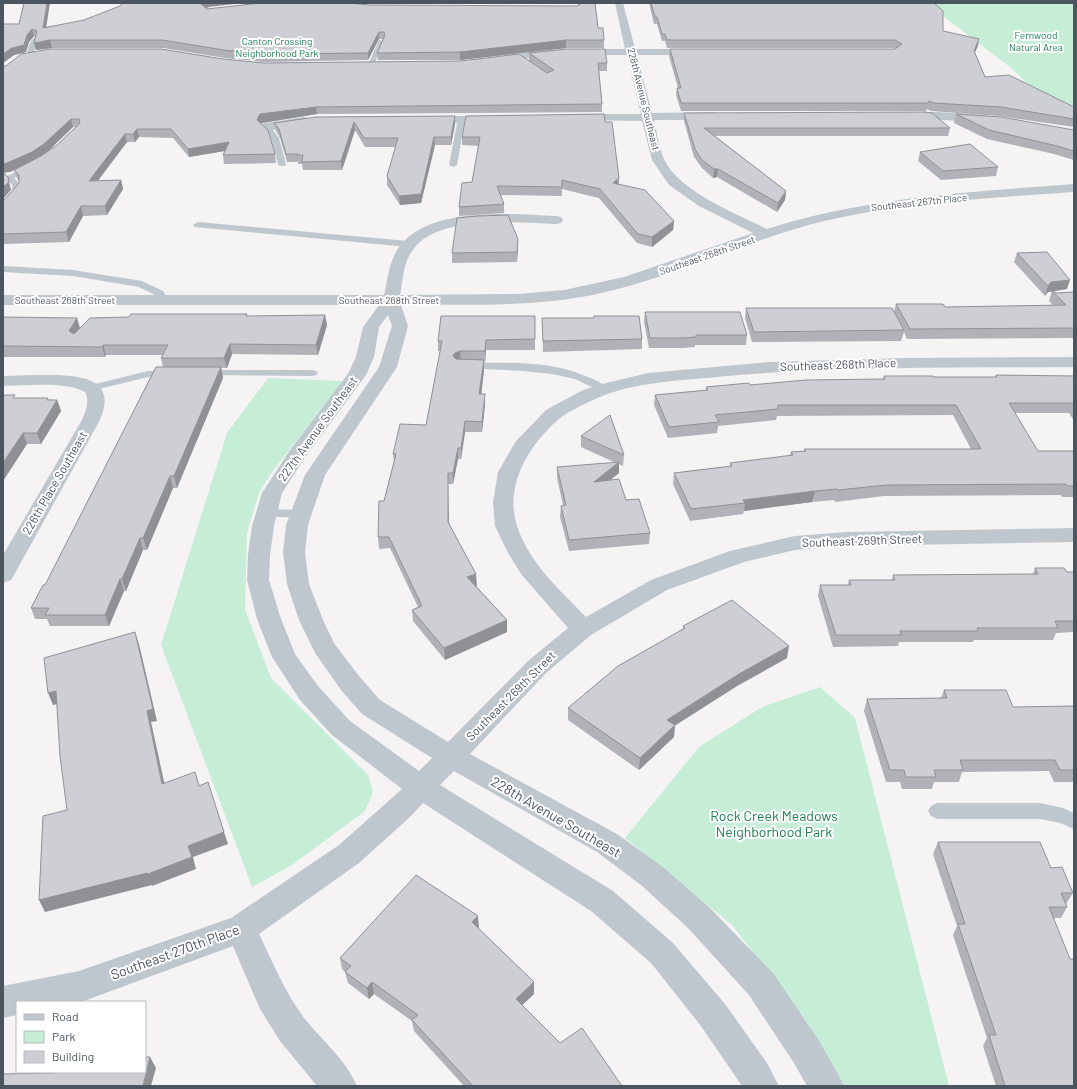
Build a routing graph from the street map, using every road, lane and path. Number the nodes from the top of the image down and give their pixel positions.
1 (619, 3) edge
2 (35, 39) edge
3 (381, 41) edge
4 (632, 52) junction
5 (712, 52) edge
6 (42, 53) edge
7 (30, 55) junction
8 (19, 58) edge
9 (479, 62) edge
10 (371, 65) edge
11 (892, 115) edge
12 (646, 116) junction
13 (726, 116) edge
14 (560, 118) edge
15 (506, 119) edge
16 (317, 120) edge
17 (413, 120) edge
18 (461, 120) junction
19 (997, 120) edge
20 (266, 128) joint
21 (38, 164) edge
22 (282, 164) dead end
23 (453, 166) dead end
24 (6, 177) edge
25 (1074, 188) edge
26 (3, 206) edge
27 (556, 220) dead end
28 (198, 225) dead end
29 (766, 234) junction
30 (408, 244) junction
31 (3, 269) edge
32 (3, 300) edge
33 (164, 300) junction
34 (391, 300) junction
35 (1074, 362) edge
36 (461, 366) edge
37 (312, 373) dead end
38 (3, 381) edge
39 (92, 388) junction
40 (604, 389) junction
41 (267, 513) junction
42 (301, 514) junction
43 (1074, 535) edge
44 (3, 575) edge
45 (583, 629) junction
46 (450, 756) junction
47 (420, 787) junction
48 (937, 811) dead end
49 (1074, 821) edge
50 (241, 929) junction
51 (3, 1002) edge
52 (338, 1086) edge
53 (761, 1086) edge
54 (826, 1086) edge

1 - 4 street, 228th Avenue Southeast
2 - 7 lane
3 - 10 lane
4 - 5 street
4 - 9 street
4 - 12 street, 228th Avenue Southeast
6 - 7 street
7 - 8 street
11 - 19 street
12 - 13 street
12 - 14 street
12 - 29 street, 228th Avenue Southeast
15 - 18 street
16 - 20 street
17 - 18 street
18 - 23 lane
20 - 22 lane
21 - 24 lane
24 - 26 lane
25 - 29 street, Southeast 267th Place
27 - 30 street
28 - 30 lane
29 - 34 street, Southeast 268th Street
30 - 34 street, 227th Avenue Southeast
31 - 33 lane
32 - 33 street, Southeast 268th Street
33 - 34 street, Southeast 268th Street
34 - 41 street, 227th Avenue Southeast
34 - 42 street, 227th Avenue Southeast
35 - 40 street, Southeast 268th Place
36 - 40 lane
37 - 39 lane
38 - 39 street
39 - 44 street, 226th Place Southeast
40 - 45 street, Southeast 268th Place
41 - 42 lane
41 - 47 street, 227th Avenue Southeast
42 - 46 street, 227th Avenue Southeast
43 - 45 street, Southeast 269th Street
45 - 46 street, Southeast 269th Street
46 - 47 street, Southeast 269th Street
46 - 54 street, 228th Avenue Southeast
47 - 50 street, Southeast 270th Place
47 - 53 street
48 - 49 lane
50 - 51 street, Southeast 270th Place
50 - 52 street

